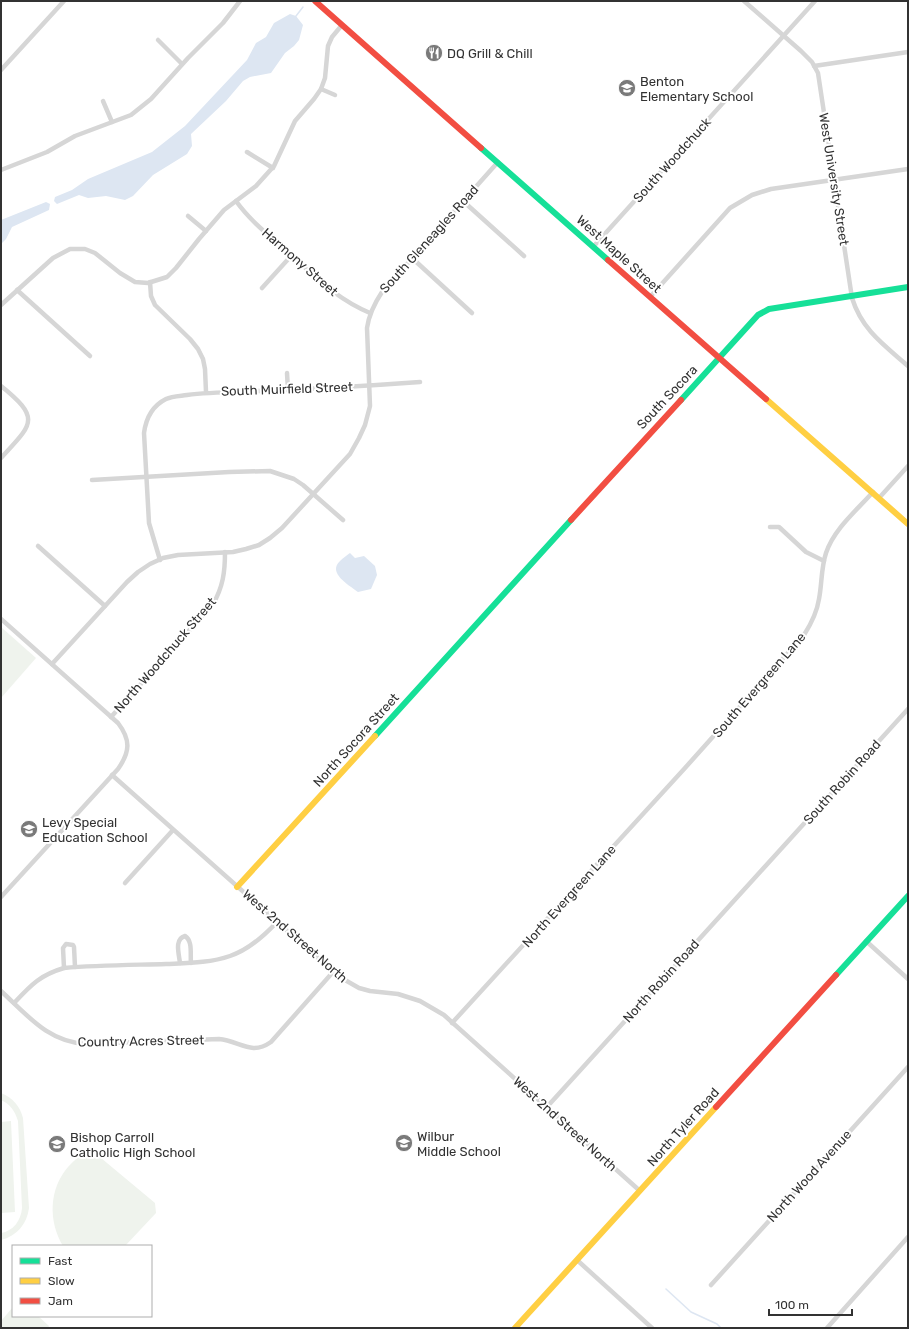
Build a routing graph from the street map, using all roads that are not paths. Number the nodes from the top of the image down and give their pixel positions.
1 (64, 1) edge
2 (240, 1) edge
3 (315, 1) edge
4 (744, 1) edge
5 (815, 1) edge
6 (342, 25) junction
7 (784, 36) junction
8 (158, 40) dead end
9 (908, 52) edge
10 (182, 64) junction
11 (814, 66) junction
12 (1, 70) edge
13 (321, 89) junction
14 (335, 95) dead end
15 (103, 101) dead end
16 (112, 122) junction
17 (247, 152) dead end
18 (498, 162) junction
19 (273, 168) junction
20 (908, 168) edge
21 (1, 170) edge
22 (834, 180) junction
23 (236, 201) junction
24 (463, 201) junction
25 (188, 216) dead end
26 (206, 231) junction
27 (594, 247) junction
28 (291, 256) junction
29 (524, 256) dead end
30 (412, 258) junction
31 (150, 282) junction
32 (908, 287) edge
33 (262, 288) dead end
34 (18, 290) junction
35 (851, 296) junction
36 (650, 297) junction
37 (1, 304) edge
38 (370, 313) junction
39 (472, 313) dead end
40 (90, 356) dead end
41 (718, 357) junction
42 (908, 366) edge
43 (287, 373) dead end
44 (420, 382) dead end
45 (1, 386) edge
46 (369, 386) junction
47 (288, 390) junction
48 (206, 392) junction
49 (1, 458) edge
50 (908, 466) edge
51 (146, 477) junction
52 (92, 480) dead end
53 (873, 492) junction
54 (313, 494) junction
55 (879, 498) junction
56 (343, 520) dead end
57 (908, 524) edge
58 (770, 527) dead end
59 (38, 546) dead end
60 (225, 552) junction
61 (160, 560) junction
62 (824, 561) junction
63 (105, 606) junction
64 (491, 608) joint
65 (1, 618) edge
66 (52, 664) junction
67 (908, 709) edge
68 (111, 717) junction
69 (685, 768) joint
70 (112, 775) junction
71 (173, 830) junction
72 (775, 855) joint
73 (125, 883) dead end
74 (237, 887) junction
75 (908, 896) edge
76 (1, 898) edge
77 (277, 922) junction
78 (866, 941) junction
79 (180, 963) junction
80 (191, 963) junction
81 (75, 967) junction
82 (64, 968) junction
83 (333, 972) junction
84 (908, 979) edge
85 (1, 991) edge
86 (14, 1003) junction
87 (452, 1023) junction
88 (908, 1067) edge
89 (546, 1108) junction
90 (640, 1191) junction
91 (908, 1237) edge
92 (577, 1260) junction
93 (711, 1285) dead end
94 (515, 1328) edge
95 (652, 1328) edge
96 (827, 1328) edge

1 - 12 street
2 - 10 street
3 - 6 main road, West Maple Street
4 - 7 street, West University Street
5 - 7 street, South Woodchuck
6 - 13 street
6 - 18 main road, West Maple Street
7 - 11 street, West University Street
7 - 27 street, South Woodchuck
8 - 10 street
9 - 11 street
10 - 16 street
11 - 22 street, West University Street
13 - 14 street
13 - 19 street
15 - 16 street
16 - 21 street
17 - 19 street
18 - 24 street, South Gleneagles Road
18 - 27 main road, West Maple Street
19 - 23 street
20 - 22 street
22 - 35 street, West University Street
22 - 36 street
23 - 26 street
23 - 28 street, Harmony Street
24 - 29 street
24 - 30 street, South Gleneagles Road
25 - 26 street
26 - 31 street
27 - 36 main road, West Maple Street
28 - 33 street
28 - 38 street, Harmony Street
30 - 38 street, South Gleneagles Road
30 - 39 street
31 - 34 street
31 - 48 street
32 - 35 main road, South Socora
34 - 37 street
34 - 40 street
35 - 41 main road, South Socora
35 - 42 street, West University Street
36 - 41 main road, West Maple Street
38 - 46 street, South Gleneagles Road
41 - 53 main road, West Maple Street
41 - 64 main road, South Socora
43 - 47 street
44 - 46 street, South Muirfield Street
45 - 49 street
46 - 47 street, South Muirfield Street
46 - 54 street, South Gleneagles Road
47 - 48 street, South Muirfield Street
48 - 51 street, South Muirfield Street
50 - 55 street
51 - 52 street
51 - 54 street
51 - 61 street, South Muirfield Street
53 - 55 main road, West Maple Street
53 - 62 street, South Evergreen Lane
54 - 56 street
54 - 60 street, South Gleneagles Road
55 - 57 main road, West Maple Street
58 - 62 street
59 - 63 street
60 - 61 street, South Gleneagles Road
60 - 68 street, North Woodchuck Street
61 - 63 street, South Gleneagles Road
62 - 69 street, South Evergreen Lane
63 - 66 street, South Gleneagles Road
64 - 74 main road, North Socora Street
65 - 66 street
66 - 68 street
67 - 72 street, South Robin Road
68 - 70 street, North Woodchuck Street
69 - 87 street, North Evergreen Lane
70 - 71 street, West 2nd Street North
70 - 76 street, North Woodchuck Street
71 - 73 street
71 - 74 street, West 2nd Street North
72 - 89 street, North Robin Road
74 - 77 street, West 2nd Street North
75 - 78 main road, North Tyler Road
77 - 80 street
77 - 83 street, West 2nd Street North
78 - 84 street
78 - 90 main road, North Tyler Road
79 - 80 street
79 - 80 street
79 - 81 street
81 - 82 street
81 - 82 street
82 - 86 street
83 - 86 street, Country Acres Street
83 - 87 street, West 2nd Street North
85 - 86 street, Country Acres Street
87 - 89 street, West 2nd Street North
88 - 93 street, North Wood Avenue
89 - 90 street, West 2nd Street North
90 - 92 main road, North Tyler Road
91 - 96 street
92 - 94 main road, North Tyler Road
92 - 95 street

